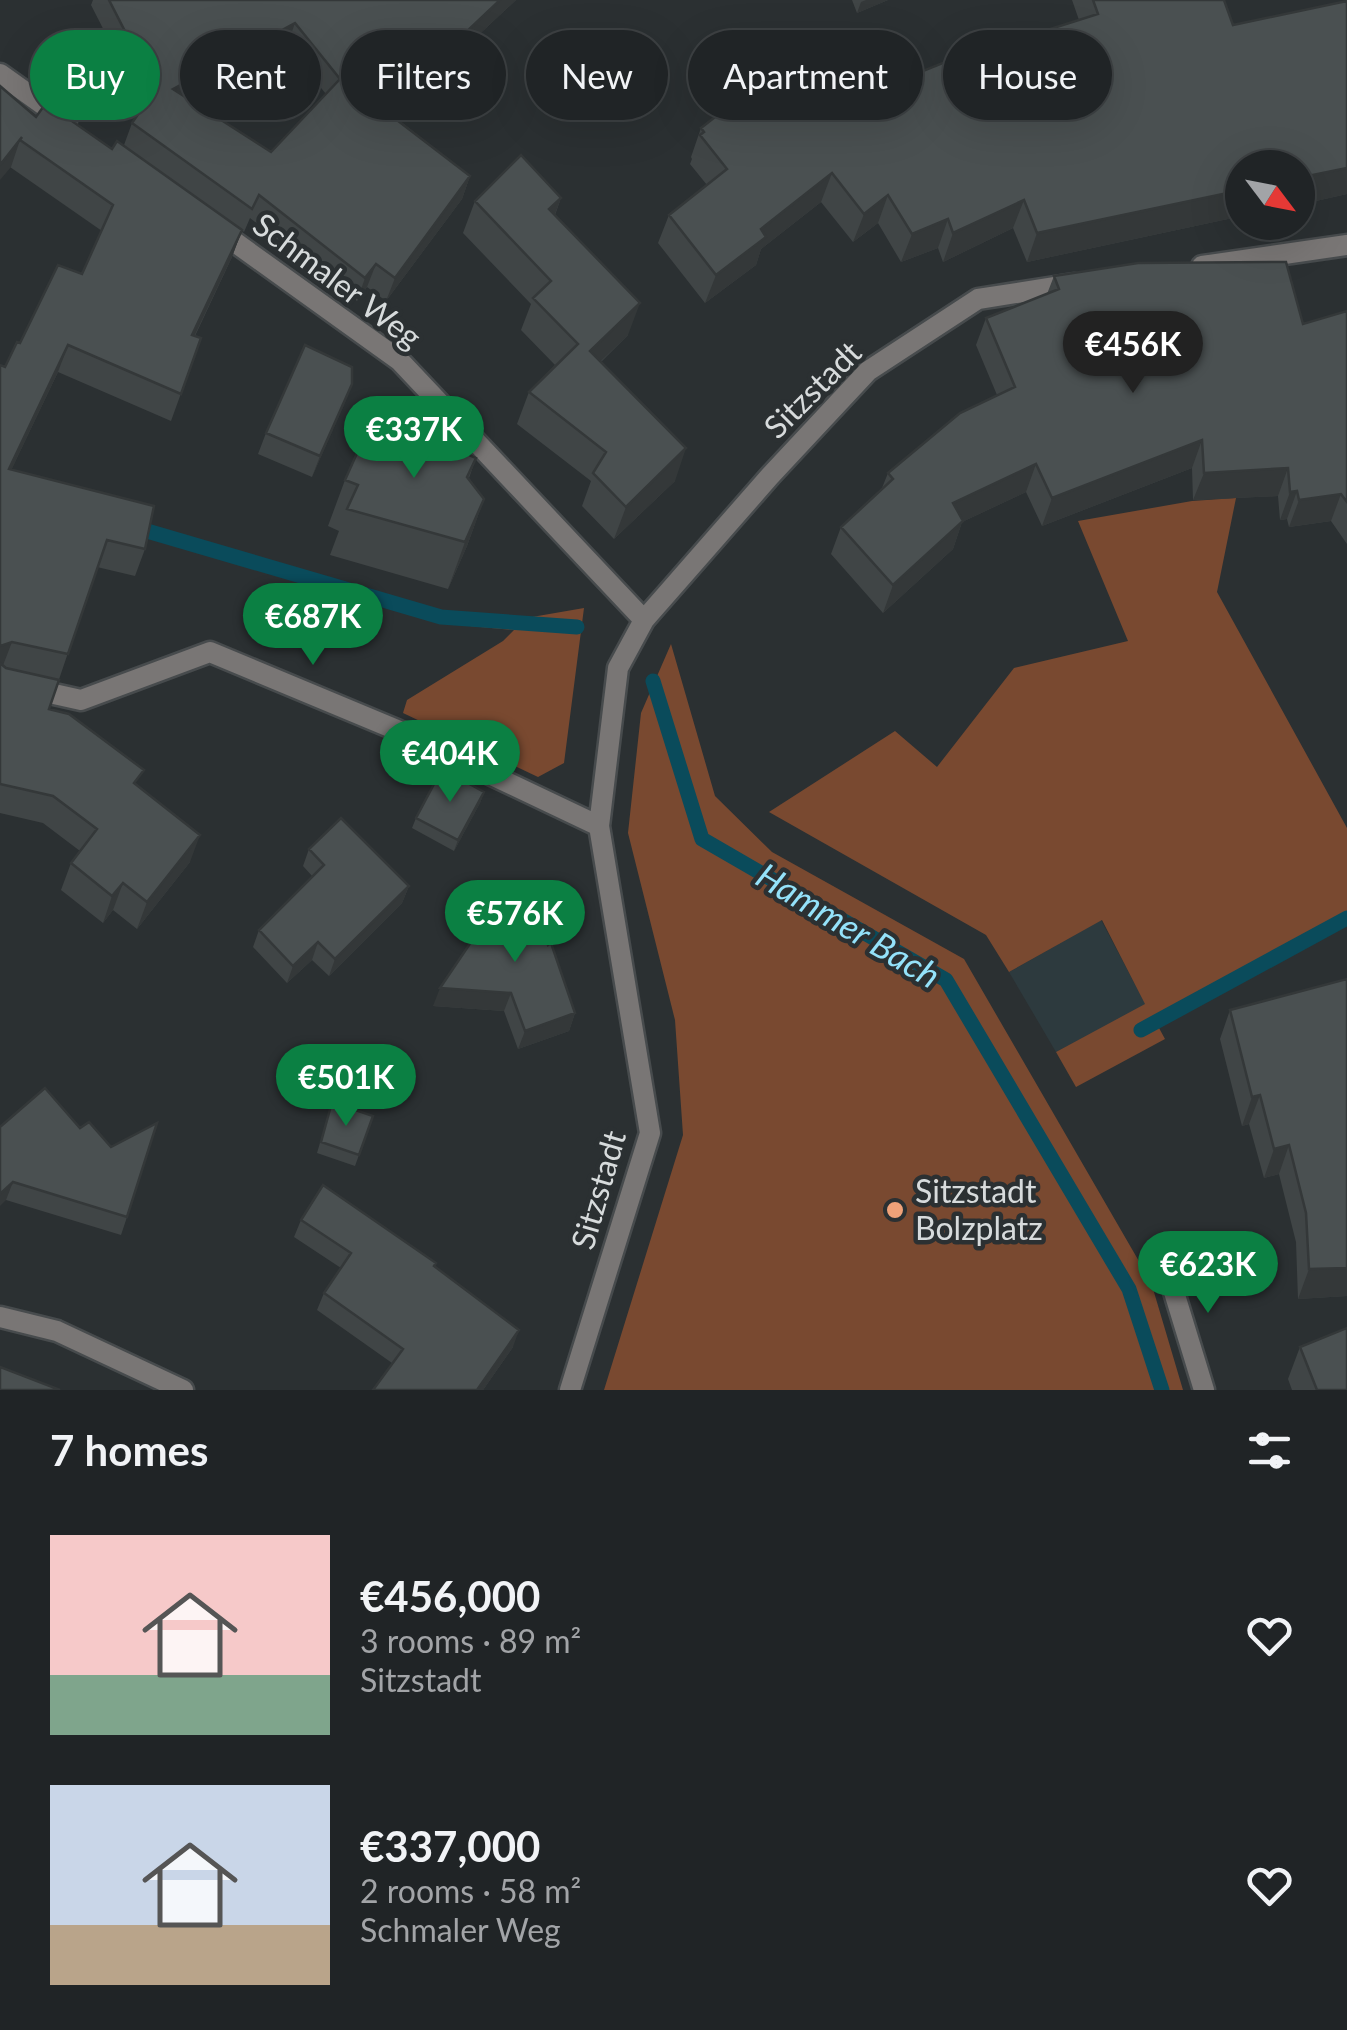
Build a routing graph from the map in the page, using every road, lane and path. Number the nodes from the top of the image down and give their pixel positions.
1 (0, 74) edge
2 (80, 131) edge
3 (192, 211) edge
4 (1347, 245) edge
5 (1190, 268) edge
6 (1094, 282) edge
7 (644, 620) junction
8 (0, 682) edge
9 (599, 826) junction
10 (1163, 1256) dead end
11 (0, 1317) edge
12 (184, 1390) edge
13 (570, 1390) edge
14 (1204, 1390) edge

1 - 2 street
3 - 7 street, Schmaler Weg
4 - 5 street
6 - 7 street, Sitzstadt
7 - 9 street, Sitzstadt
8 - 9 street
9 - 13 street, Sitzstadt
10 - 14 street
11 - 12 street

